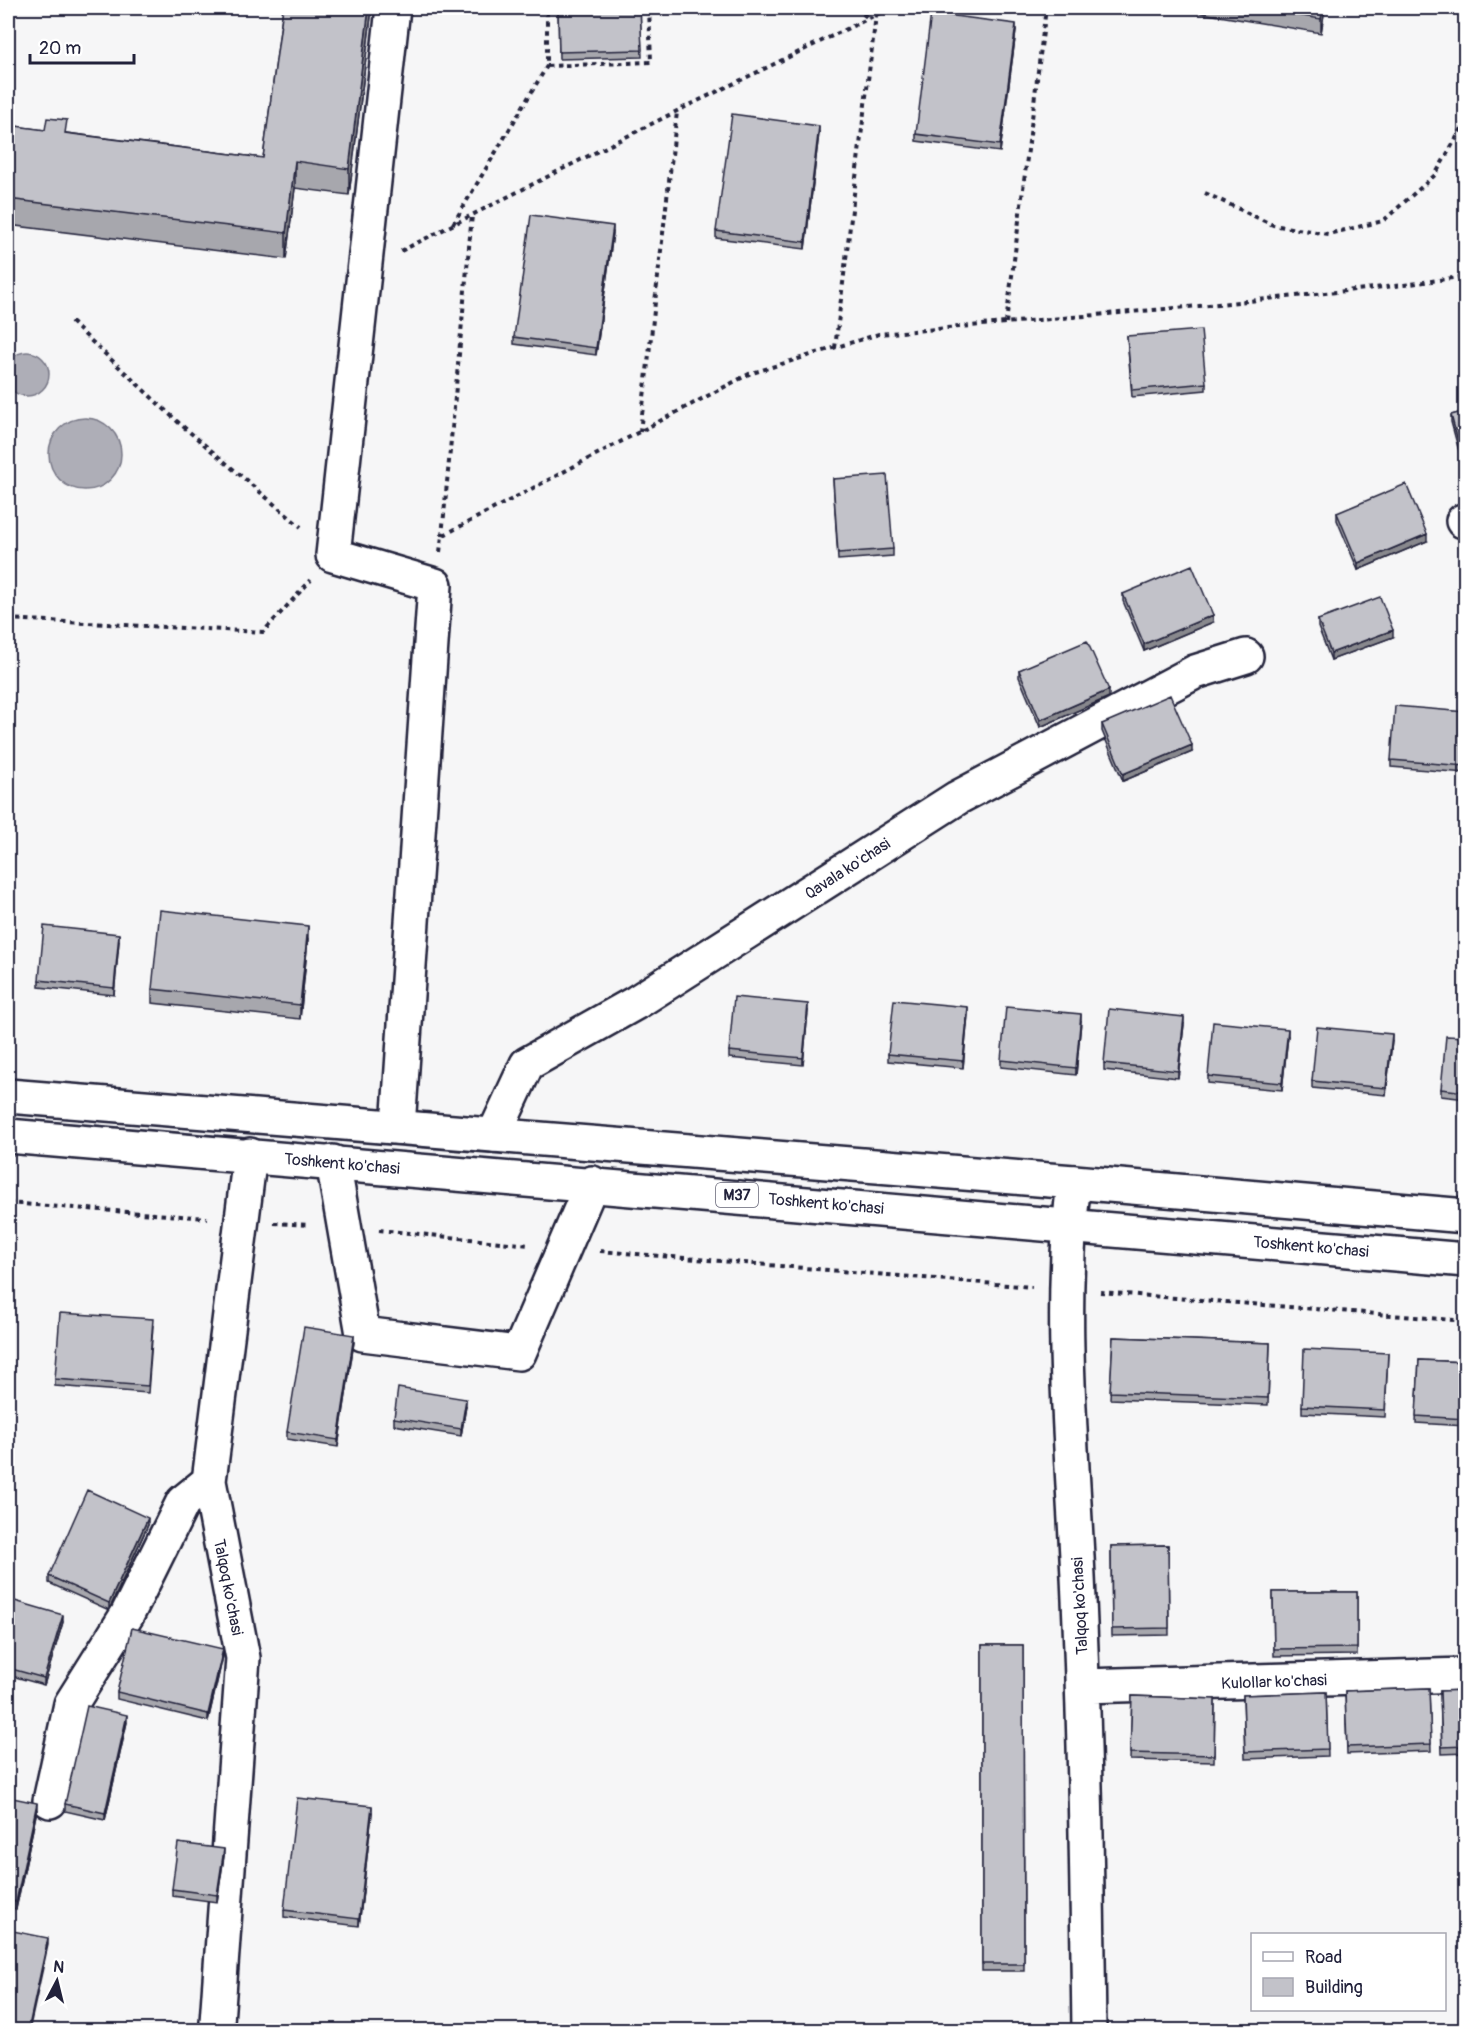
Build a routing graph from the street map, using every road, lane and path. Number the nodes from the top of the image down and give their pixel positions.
1 (393, 8) edge
2 (547, 8) edge
3 (649, 8) edge
4 (856, 8) edge
5 (890, 8) edge
6 (1037, 8) edge
7 (1461, 8) edge
8 (876, 14) junction
9 (868, 18) junction
10 (1466, 26) edge
11 (547, 66) junction
12 (677, 111) junction
13 (1466, 112) edge
14 (1205, 193) dead end
15 (472, 215) junction
16 (452, 225) junction
17 (365, 268) junction
18 (1466, 276) edge
19 (71, 322) dead end
20 (1006, 323) junction
21 (835, 348) junction
22 (640, 432) junction
23 (442, 536) junction
24 (333, 555) junction
25 (435, 585) junction
26 (8, 618) edge
27 (1246, 656) dead end
28 (8, 1096) edge
29 (398, 1127) junction
30 (494, 1135) junction
31 (8, 1136) edge
32 (250, 1155) junction
33 (333, 1162) junction
34 (1074, 1182) junction
35 (592, 1183) junction
36 (8, 1203) edge
37 (1466, 1216) edge
38 (242, 1221) junction
39 (1068, 1223) junction
40 (344, 1227) junction
41 (564, 1248) junction
42 (1466, 1260) edge
43 (1067, 1290) junction
44 (1466, 1321) edge
45 (209, 1481) junction
46 (1466, 1675) edge
47 (1083, 1686) junction
48 (50, 1801) dead end
49 (217, 2022) dead end
50 (1089, 2031) edge

1 - 17 main road
2 - 11 path
3 - 11 path
4 - 9 path
5 - 8 path
6 - 20 path
7 - 10 path
8 - 9 path
8 - 21 path
9 - 12 path
11 - 16 path
12 - 15 path
12 - 22 path
13 - 14 path
15 - 16 path
15 - 23 path
16 - 17 path
17 - 24 main road
18 - 20 path
19 - 24 path
20 - 21 path
21 - 22 path
22 - 23 path
23 - 25 path
24 - 25 main road
24 - 26 path
25 - 29 main road
27 - 30 main road, Qavala ko'chasi
28 - 29 main road
29 - 30 main road
30 - 34 main road
31 - 32 main road, Toshkent ko'chasi / M37
32 - 33 main road, Toshkent ko'chasi / M37
32 - 38 main road, Talqoq ko'chasi
33 - 35 main road, Toshkent ko'chasi / M37
33 - 40 main road
34 - 37 main road
34 - 39 main road, Talqoq ko'chasi
35 - 39 main road, Toshkent ko'chasi / M37
35 - 41 main road
36 - 38 path
38 - 40 path
38 - 45 main road, Talqoq ko'chasi
39 - 42 main road, Toshkent ko'chasi / M37
39 - 43 main road, Talqoq ko'chasi
40 - 41 path
40 - 41 main road
41 - 43 path
43 - 44 path
43 - 47 main road, Talqoq ko'chasi
45 - 48 main road
45 - 49 main road, Talqoq ko'chasi
46 - 47 main road, Kulollar ko'chasi
47 - 50 main road, Talqoq ko'chasi

